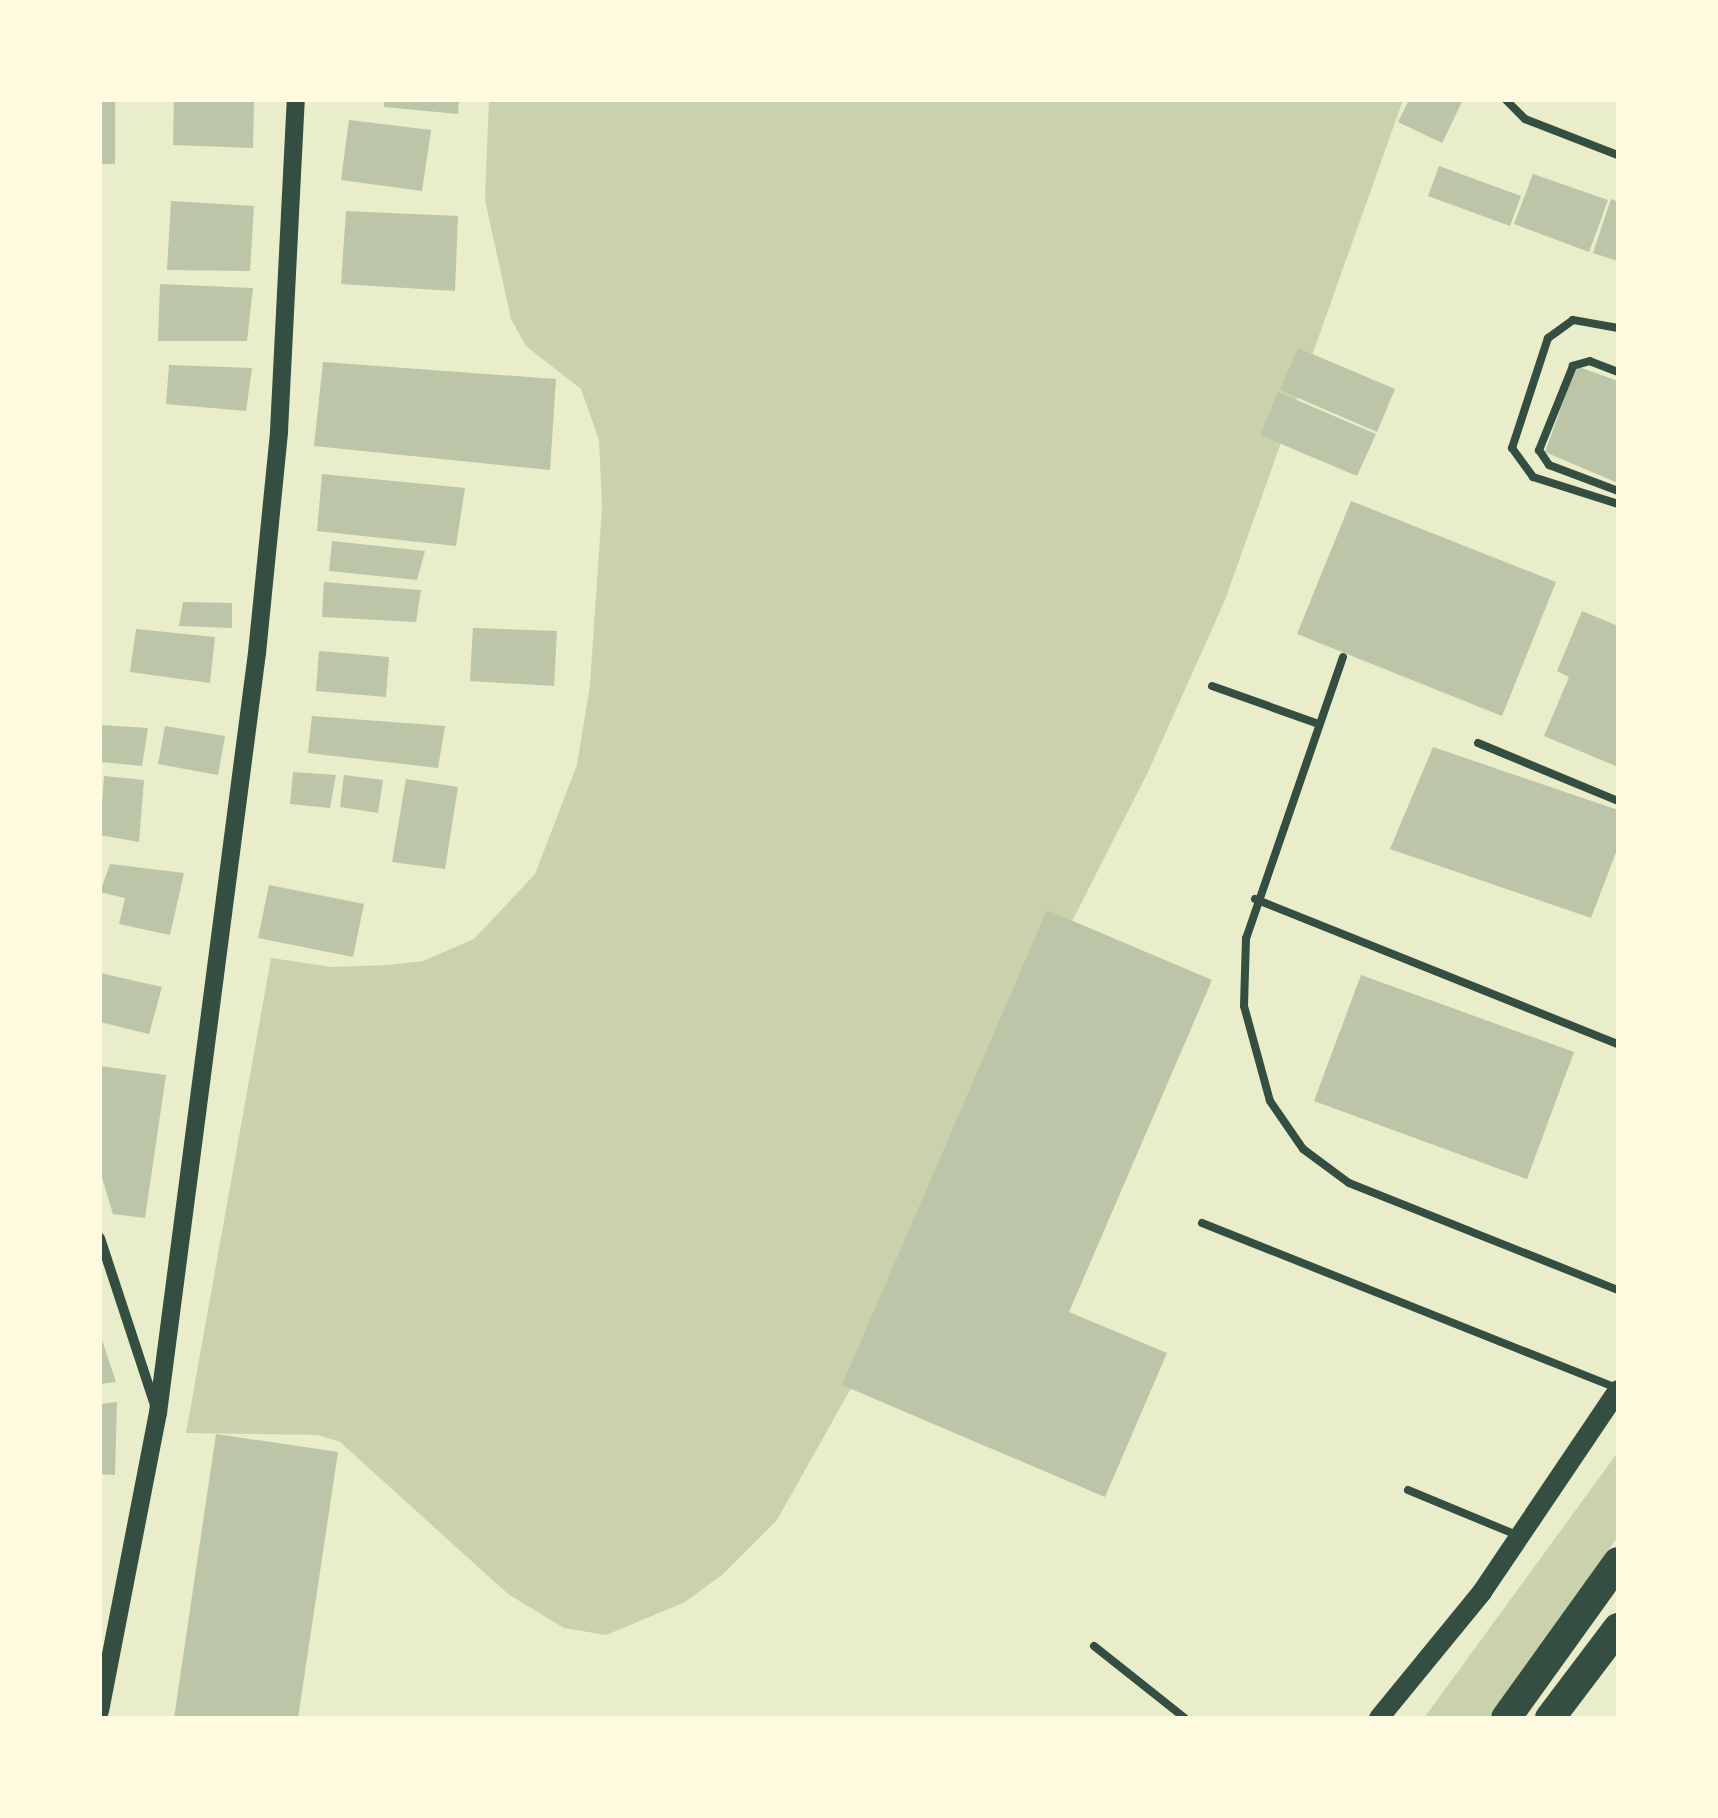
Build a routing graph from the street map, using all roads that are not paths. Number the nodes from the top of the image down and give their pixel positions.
1 (296, 100) edge
2 (1506, 100) edge
3 (1618, 155) edge
4 (1618, 328) edge
5 (1618, 372) edge
6 (1618, 491) edge
7 (1618, 504) edge
8 (1343, 657) dead end
9 (1212, 686) dead end
10 (1318, 724) junction
11 (1478, 743) dead end
12 (1618, 800) edge
13 (1255, 899) junction
14 (1618, 1044) edge
15 (1202, 1223) dead end
16 (100, 1238) edge
17 (1618, 1290) edge
18 (1618, 1390) edge
19 (158, 1413) junction
20 (1408, 1490) dead end
21 (1520, 1537) junction
22 (1618, 1562) edge
23 (1618, 1628) edge
24 (1094, 1646) dead end
25 (100, 1710) edge
26 (1184, 1718) edge
27 (1380, 1718) edge
28 (1506, 1718) edge
29 (1550, 1718) edge

1 - 19 street
2 - 3 lane
4 - 7 lane
5 - 6 lane
8 - 10 lane
9 - 10 lane
10 - 13 lane
11 - 12 lane
13 - 14 lane
13 - 17 lane
15 - 18 lane
16 - 19 street
18 - 21 main road
19 - 25 street
20 - 21 lane
21 - 27 main road
22 - 28 highway
23 - 29 highway
24 - 26 lane

